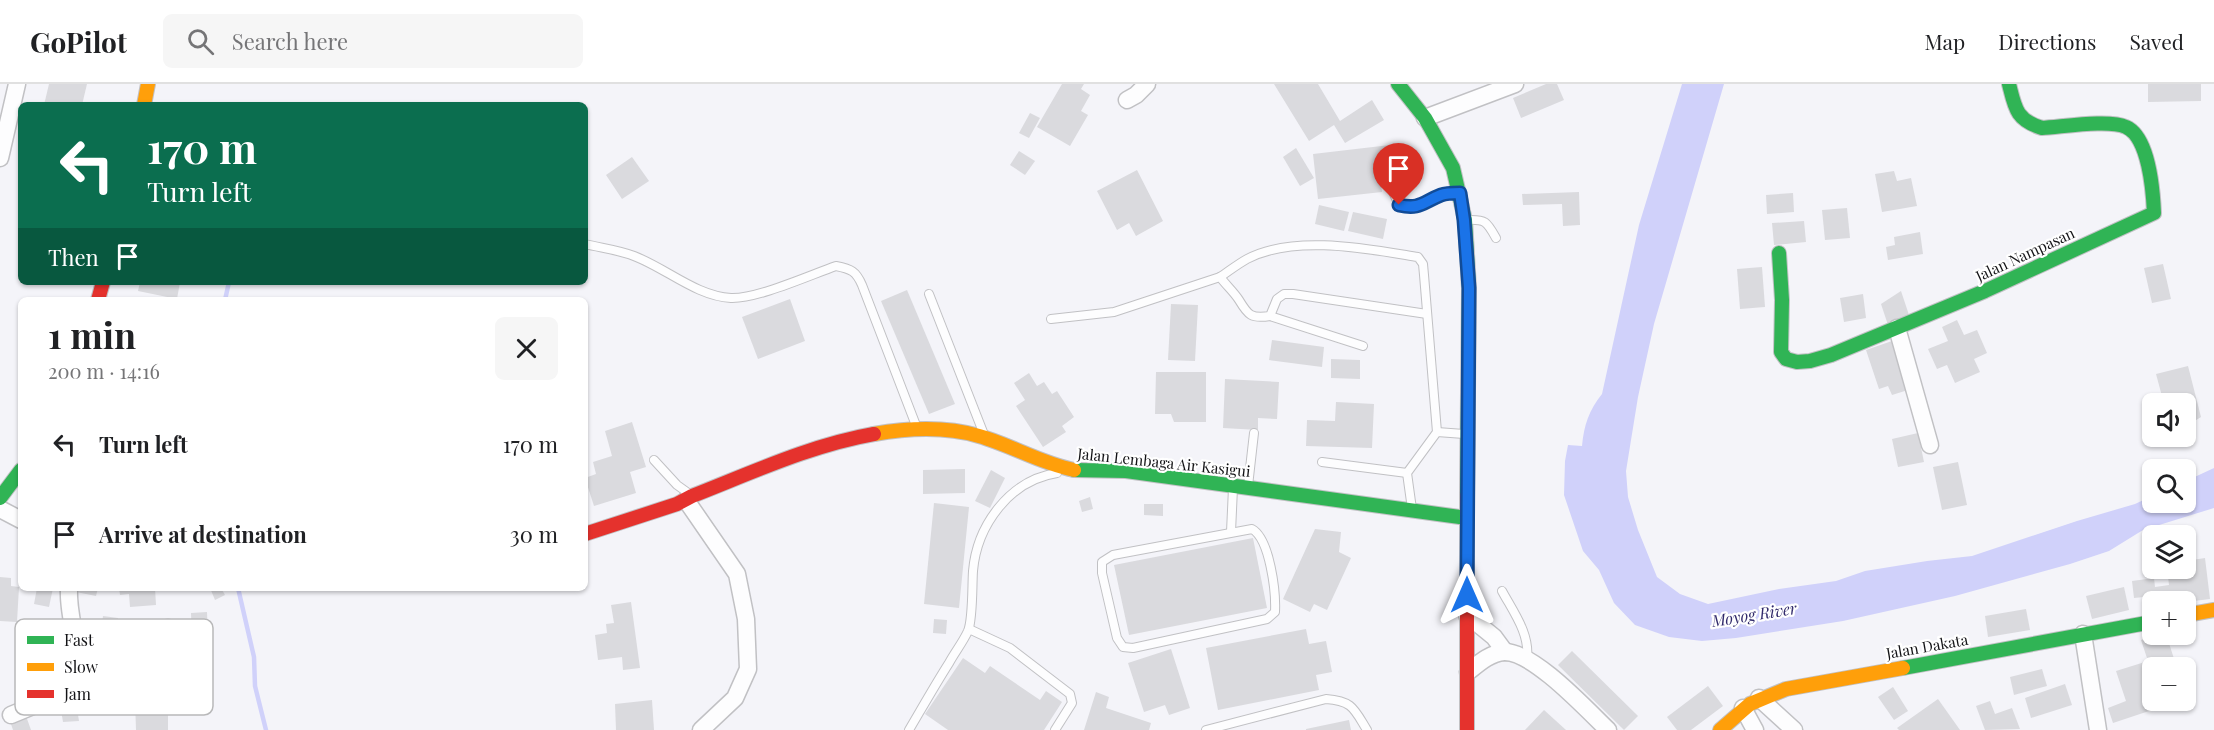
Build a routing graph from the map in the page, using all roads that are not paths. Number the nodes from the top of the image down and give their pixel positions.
1 (17, 84) edge
2 (148, 84) edge
3 (1147, 84) edge
4 (1398, 84) edge
5 (1515, 84) edge
6 (2009, 84) edge
7 (1127, 100) dead end
8 (145, 102) edge
9 (1425, 118) junction
10 (0, 158) edge
11 (1393, 192) dead end
12 (1460, 193) junction
13 (1464, 220) junction
14 (1496, 238) dead end
15 (588, 245) edge
16 (1779, 253) dead end
17 (1220, 277) junction
18 (929, 294) dead end
19 (1427, 314) junction
20 (1270, 316) junction
21 (1051, 319) dead end
22 (1897, 328) junction
23 (1363, 346) dead end
24 (917, 430) junction
25 (1437, 432) junction
26 (1254, 433) dead end
27 (1468, 434) junction
28 (986, 438) junction
29 (1930, 445) dead end
30 (654, 460) dead end
31 (1322, 462) dead end
32 (1076, 470) junction
33 (1407, 473) junction
34 (18, 474) edge
35 (1241, 486) junction
36 (0, 498) edge
37 (689, 498) junction
38 (0, 509) edge
39 (1412, 510) junction
40 (18, 518) edge
41 (1467, 518) junction
42 (1231, 532) junction
43 (588, 533) edge
44 (69, 591) edge
45 (1502, 591) dead end
46 (2214, 610) edge
47 (2196, 613) edge
48 (1467, 615) junction
49 (72, 619) edge
50 (2142, 623) edge
51 (969, 629) junction
52 (2083, 634) junction
53 (1504, 652) junction
54 (1527, 659) junction
55 (1468, 672) junction
56 (1760, 698) junction
57 (1743, 708) junction
58 (15, 713) edge
59 (11, 715) dead end
60 (700, 730) edge
61 (909, 730) edge
62 (1055, 730) edge
63 (1206, 730) edge
64 (1367, 730) edge
65 (1467, 730) edge
66 (1608, 730) edge
67 (1720, 730) edge
68 (1755, 730) edge
69 (1794, 730) edge
70 (2098, 730) edge

1 - 10 street
2 - 8 street
3 - 7 street
4 - 9 street
5 - 9 street
6 - 22 street, Jalan Nampasan
9 - 12 street
11 - 12 lane
12 - 13 street
13 - 14 lane
13 - 27 street
15 - 24 lane
16 - 22 street, Jalan Nampasan
17 - 19 lane
17 - 20 lane
17 - 21 lane
18 - 28 lane
19 - 20 lane
19 - 25 lane
20 - 23 lane
22 - 29 street
24 - 28 street, Jalan Lembaga Air Kasigui
24 - 37 street, Jalan Lembaga Air Kasigui
25 - 27 lane
25 - 33 lane
26 - 35 lane
27 - 41 street
28 - 32 street, Jalan Lembaga Air Kasigui
30 - 37 lane
31 - 33 lane
32 - 35 street, Jalan Lembaga Air Kasigui
32 - 51 lane
33 - 39 lane
34 - 36 street
35 - 39 street, Jalan Lembaga Air Kasigui
35 - 42 lane
37 - 43 street, Jalan Lembaga Air Kasigui
37 - 60 street
38 - 40 street
39 - 41 street, Jalan Lembaga Air Kasigui
41 - 48 street
42 - 42 lane
44 - 49 street
45 - 54 lane
46 - 47 street
48 - 53 street
48 - 55 street
50 - 52 street, Jalan Dakata
51 - 61 lane
51 - 62 lane
52 - 56 street, Jalan Dakata
52 - 70 street
53 - 54 street
53 - 55 street
54 - 66 street
55 - 65 street
56 - 57 street, Jalan Dakata
56 - 69 street
57 - 67 street, Jalan Dakata
57 - 68 street
58 - 59 street
63 - 64 lane

